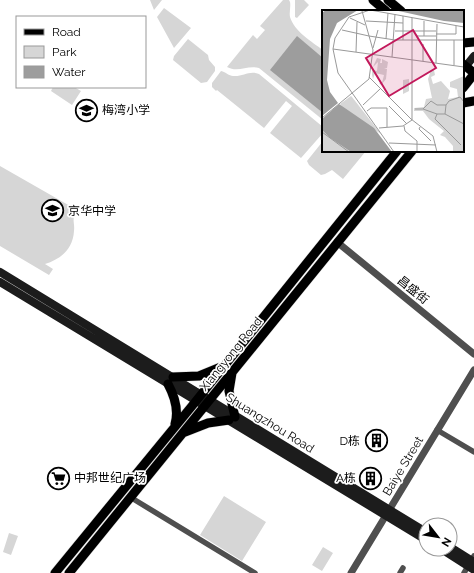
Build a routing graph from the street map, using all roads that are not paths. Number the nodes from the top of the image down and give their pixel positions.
1 (373, 0) edge
2 (388, 0) edge
3 (385, 10) edge
4 (400, 10) edge
5 (474, 42) edge
6 (464, 43) edge
7 (474, 56) edge
8 (464, 66) edge
9 (469, 79) edge
10 (474, 101) edge
11 (464, 103) edge
12 (396, 152) edge
13 (411, 152) edge
14 (337, 242) junction
15 (0, 272) edge
16 (0, 282) edge
17 (247, 337) junction
18 (255, 343) junction
19 (474, 354) edge
20 (146, 365) junction
21 (224, 366) junction
22 (233, 370) junction
23 (474, 370) edge
24 (171, 380) junction
25 (199, 397) junction
26 (207, 402) junction
27 (232, 418) junction
28 (174, 427) junction
29 (437, 430) junction
30 (182, 434) junction
31 (166, 437) junction
32 (174, 444) junction
33 (474, 452) edge
34 (130, 497) junction
35 (388, 513) junction
36 (418, 528) edge
37 (418, 534) edge
38 (458, 553) edge
39 (457, 557) edge
40 (471, 564) edge
41 (55, 573) edge
42 (69, 573) edge
43 (255, 573) edge
44 (351, 573) edge

1 - 3 main road
2 - 4 main road
5 - 6 main road
7 - 8 main road
8 - 9 main road
10 - 11 main road
12 - 17 main road, Xiangyong Road
13 - 14 main road, Xiangyong Road
14 - 18 main road, Xiangyong Road
14 - 19 street, 昌盛街
15 - 20 main road, Shuangzhou Road
16 - 20 main road, Shuangzhou Road
17 - 18 main road
17 - 21 main road, Xiangyong Road
18 - 22 main road, Xiangyong Road
20 - 24 main road, Shuangzhou Road
21 - 24 main road
21 - 25 main road, Xiangyong Road
22 - 26 main road, Xiangyong Road
22 - 27 main road
23 - 29 street, Baiye Street
24 - 25 main road, Shuangzhou Road
24 - 28 main road
25 - 26 main road, Shuangzhou Road
25 - 28 main road, Xiangyong Road
26 - 27 main road, Shuangzhou Road
26 - 30 main road, Xiangyong Road
27 - 30 main road
27 - 35 main road, Shuangzhou Road
28 - 31 main road, Xiangyong Road
29 - 33 street
29 - 35 street, Baiye Street
30 - 32 main road, Xiangyong Road
31 - 32 main road
31 - 41 main road, Xiangyong Road
32 - 34 main road, Xiangyong Road
34 - 42 main road, Xiangyong Road
34 - 43 street
35 - 36 main road, Shuangzhou Road
35 - 37 main road, Shuangzhou Road
35 - 44 street, Baiye Street
38 - 40 main road
39 - 40 main road

